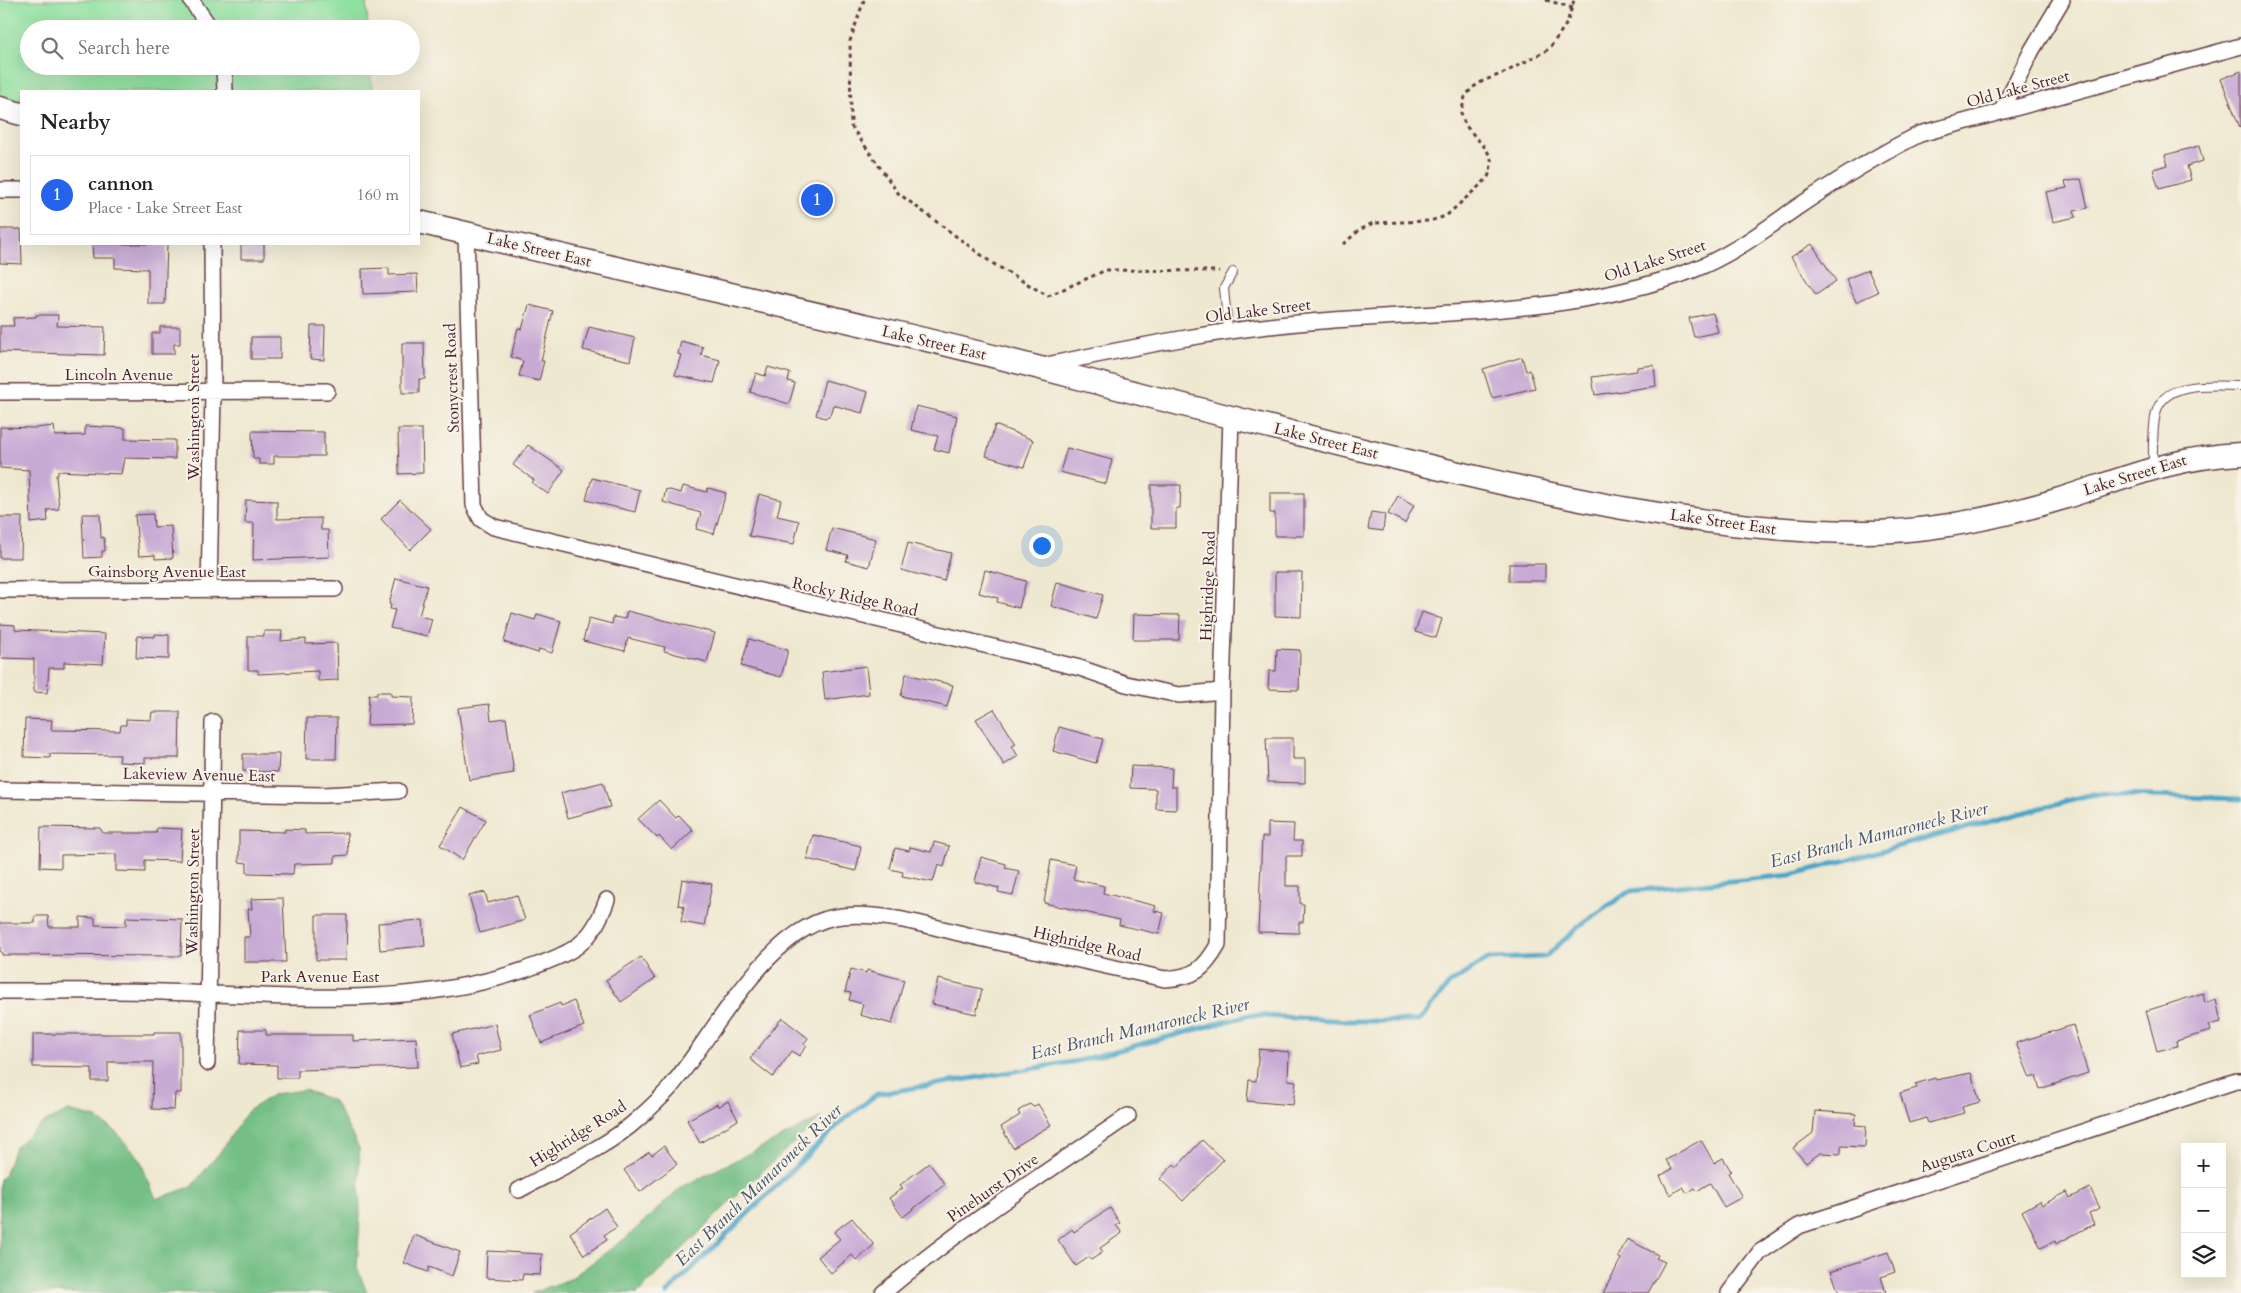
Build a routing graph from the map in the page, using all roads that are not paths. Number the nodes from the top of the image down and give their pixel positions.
1 (191, 0) edge
2 (2062, 0) edge
3 (205, 20) edge
4 (2241, 46) edge
5 (224, 75) edge
6 (225, 90) edge
7 (0, 108) edge
8 (2001, 112) junction
9 (20, 114) edge
10 (0, 190) edge
11 (20, 190) edge
12 (420, 222) edge
13 (466, 233) junction
14 (212, 245) edge
15 (1232, 272) road end
16 (1228, 331) junction
17 (1038, 367) junction
18 (2241, 386) edge
19 (328, 391) dead end
20 (0, 392) edge
21 (213, 392) junction
22 (1231, 418) junction
23 (2241, 454) edge
24 (2153, 467) junction
25 (481, 519) joint
26 (334, 589) dead end
27 (0, 590) edge
28 (209, 590) junction
29 (1222, 691) junction
30 (213, 722) dead end
31 (0, 790) edge
32 (398, 790) dead end
33 (211, 792) junction
34 (607, 900) dead end
35 (0, 991) edge
36 (209, 994) junction
37 (207, 1063) dead end
38 (2241, 1081) edge
39 (1128, 1116) dead end
40 (520, 1190) dead end
41 (886, 1292) edge
42 (1729, 1293) edge

1 - 3 street
2 - 8 street
4 - 8 street, Old Lake Street
5 - 6 street
7 - 9 main road
8 - 16 street, Old Lake Street
10 - 11 street
12 - 13 main road, Lake Street East
13 - 17 main road, Lake Street East
13 - 25 street, Stonycrest Road
14 - 21 street, Washington Street
15 - 16 lane
16 - 17 street, Old Lake Street
17 - 22 main road, Lake Street East
18 - 24 lane
19 - 21 street, Lincoln Avenue
20 - 21 street, Lincoln Avenue
21 - 28 street, Washington Street
22 - 24 main road, Lake Street East
22 - 29 street, Highridge Road
23 - 24 main road, Lake Street East
25 - 29 street, Rocky Ridge Road
26 - 28 street, Gainsborg Avenue East
27 - 28 street, Gainsborg Avenue East
29 - 40 street, Highridge Road
30 - 33 street, Washington Street
31 - 33 street, Lakeview Avenue East
32 - 33 street, Lakeview Avenue East
33 - 36 street, Washington Street
34 - 36 street, Park Avenue East
35 - 36 street, Park Avenue East
36 - 37 street, Washington Street
38 - 42 street, Augusta Court
39 - 41 street, Pinehurst Drive

